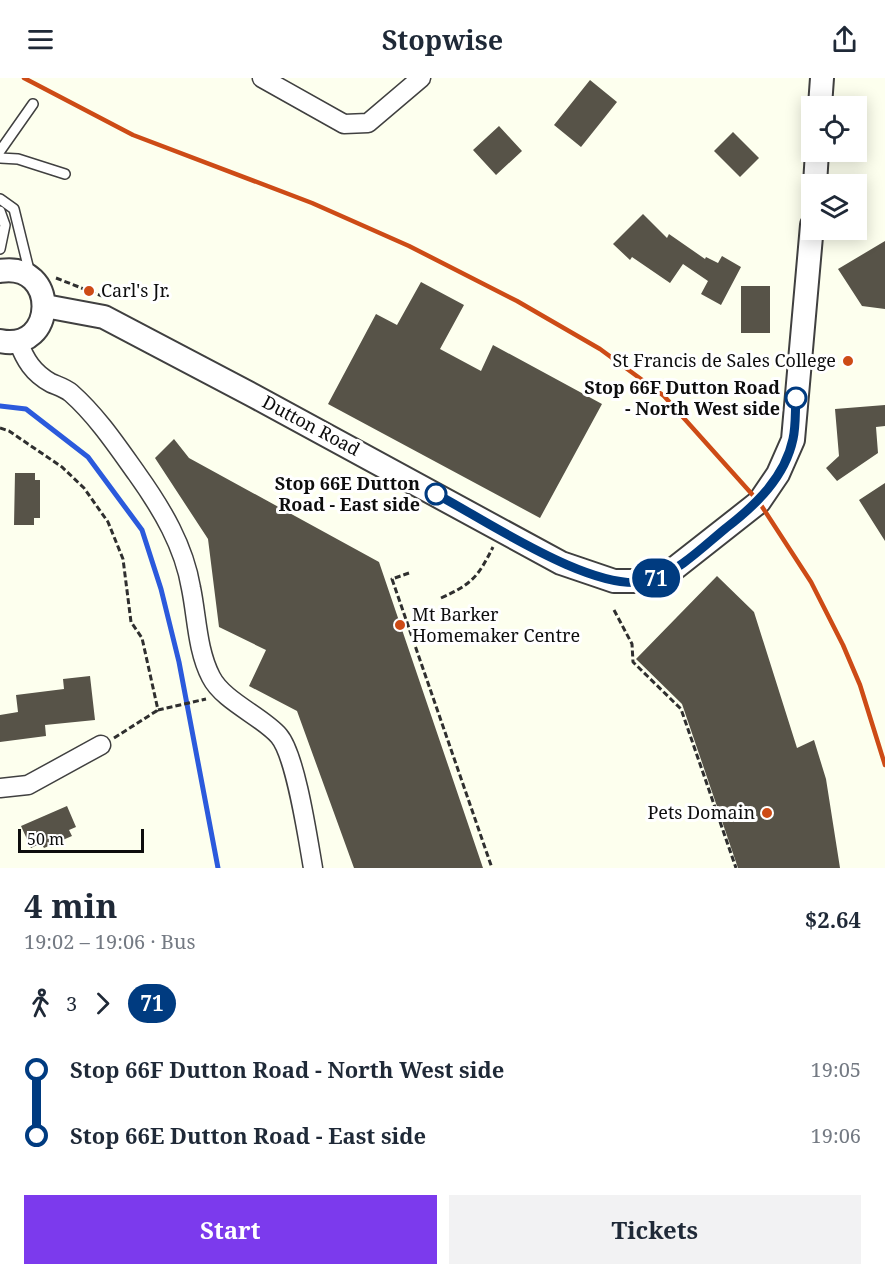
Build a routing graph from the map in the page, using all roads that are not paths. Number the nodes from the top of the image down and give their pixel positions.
1 (262, 78) edge
2 (421, 78) edge
3 (822, 78) edge
4 (821, 96) edge
5 (33, 104) dead end
6 (0, 151) edge
7 (0, 158) edge
8 (65, 174) dead end
9 (0, 199) edge
10 (0, 211) edge
11 (0, 237) edge
12 (811, 240) edge
13 (1, 242) edge
14 (0, 249) edge
15 (0, 272) edge
16 (41, 275) junction
17 (45, 306) junction
18 (9, 341) edge
19 (101, 745) road end
20 (0, 788) edge
21 (314, 868) edge

1 - 2 street
3 - 4 street
5 - 6 lane
7 - 8 lane
9 - 16 lane
10 - 13 lane
11 - 13 lane
12 - 17 street, Dutton Road
13 - 14 lane
15 - 16 street
16 - 17 street
17 - 18 street
18 - 21 street
19 - 20 street

